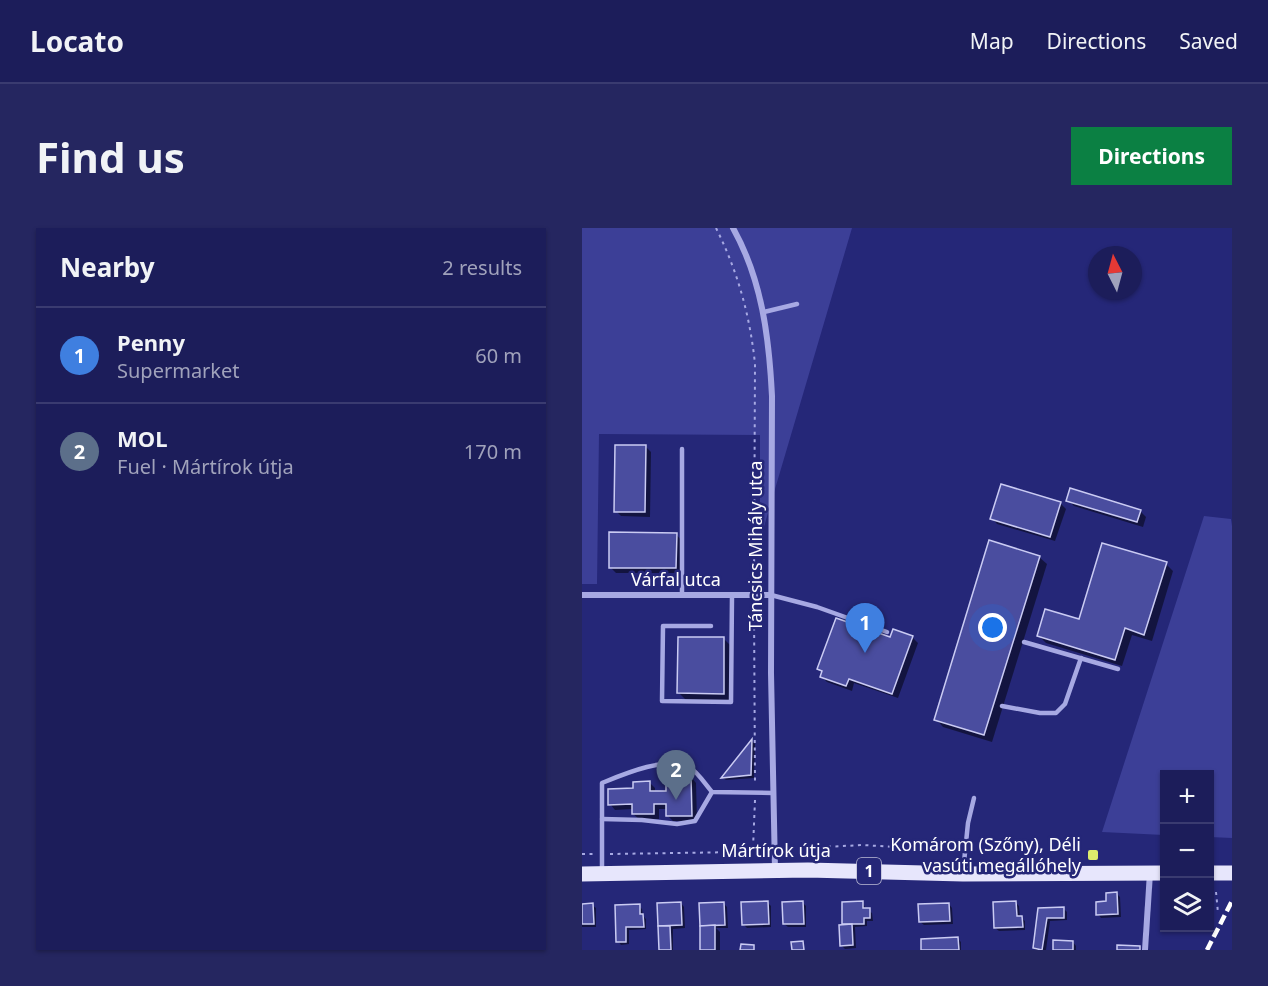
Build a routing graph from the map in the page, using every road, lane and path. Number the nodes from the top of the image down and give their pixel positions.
1 (716, 228) edge
2 (733, 228) edge
3 (797, 304) dead end
4 (764, 312) junction
5 (681, 449) dead end
6 (754, 594) junction
7 (582, 595) edge
8 (682, 595) junction
9 (732, 595) junction
10 (771, 595) junction
11 (711, 626) dead end
12 (887, 632) dead end
13 (1024, 642) dead end
14 (1081, 658) junction
15 (1118, 669) dead end
16 (1002, 706) dead end
17 (712, 792) junction
18 (755, 793) junction
19 (773, 794) junction
20 (974, 798) dead end
21 (602, 819) junction
22 (753, 848) junction
23 (775, 850) junction
24 (966, 851) junction
25 (582, 854) edge
26 (603, 855) junction
27 (775, 871) junction
28 (1157, 873) edge
29 (1214, 873) edge
30 (1232, 873) edge
31 (582, 874) edge
32 (602, 874) junction
33 (963, 874) junction
34 (1216, 892) dead end
35 (1218, 913) dead end
36 (1146, 950) edge

1 - 6 path
2 - 4 street, Táncsics Mihály utca
3 - 4 lane
4 - 10 street, Táncsics Mihály utca
5 - 8 lane
6 - 9 street, Várfal utca
6 - 10 street, Várfal utca
6 - 18 path
7 - 8 street, Várfal utca
8 - 9 street, Várfal utca
9 - 11 lane
10 - 12 lane
10 - 19 street, Táncsics Mihály utca
13 - 14 lane
14 - 15 lane
14 - 16 lane
17 - 18 lane
17 - 21 lane
17 - 21 lane
18 - 19 lane
18 - 22 path
19 - 23 street, Táncsics Mihály utca
20 - 24 lane
21 - 26 lane
22 - 23 path
22 - 26 path
23 - 24 path
23 - 27 street, Táncsics Mihály utca
24 - 33 lane
25 - 26 path
26 - 32 lane
27 - 32 main road, Mártírok útja / 1
27 - 33 main road, Mártírok útja / 1
28 - 33 main road, Mártírok útja / 1
28 - 36 street
29 - 30 main road
31 - 32 main road, Mártírok útja / 1
34 - 35 path

